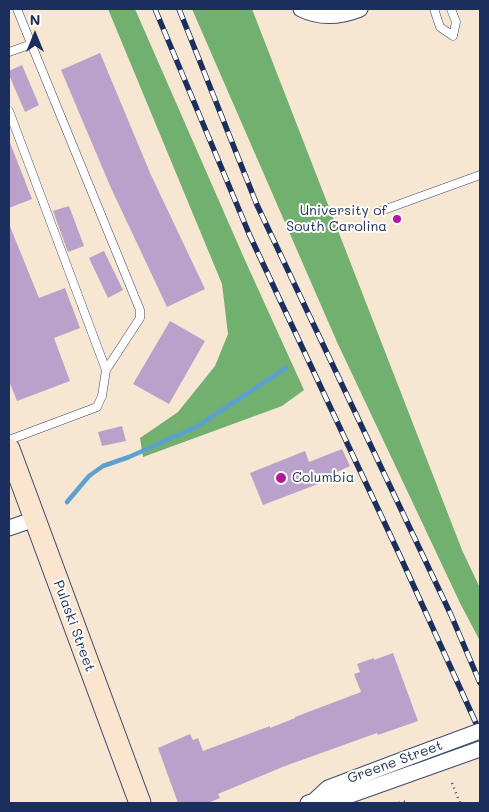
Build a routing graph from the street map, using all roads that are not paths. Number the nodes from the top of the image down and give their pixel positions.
1 (17, 9) edge
2 (302, 9) edge
3 (360, 9) edge
4 (434, 9) edge
5 (451, 9) edge
6 (32, 44) junction
7 (9, 52) edge
8 (9, 111) edge
9 (480, 175) edge
10 (378, 212) dead end
11 (106, 370) junction
12 (9, 440) edge
13 (9, 449) edge
14 (34, 519) junction
15 (9, 528) edge
16 (480, 731) edge
17 (480, 749) edge
18 (311, 802) edge
19 (140, 803) edge

1 - 6 lane
2 - 3 street
4 - 5 lane
6 - 7 lane
6 - 11 lane
8 - 11 lane
9 - 10 lane
11 - 12 lane
13 - 14 street, Pulaski Street
14 - 15 street
14 - 19 street, Pulaski Street
16 - 18 street, Greene Street, bridge
17 - 18 street, Greene Street

